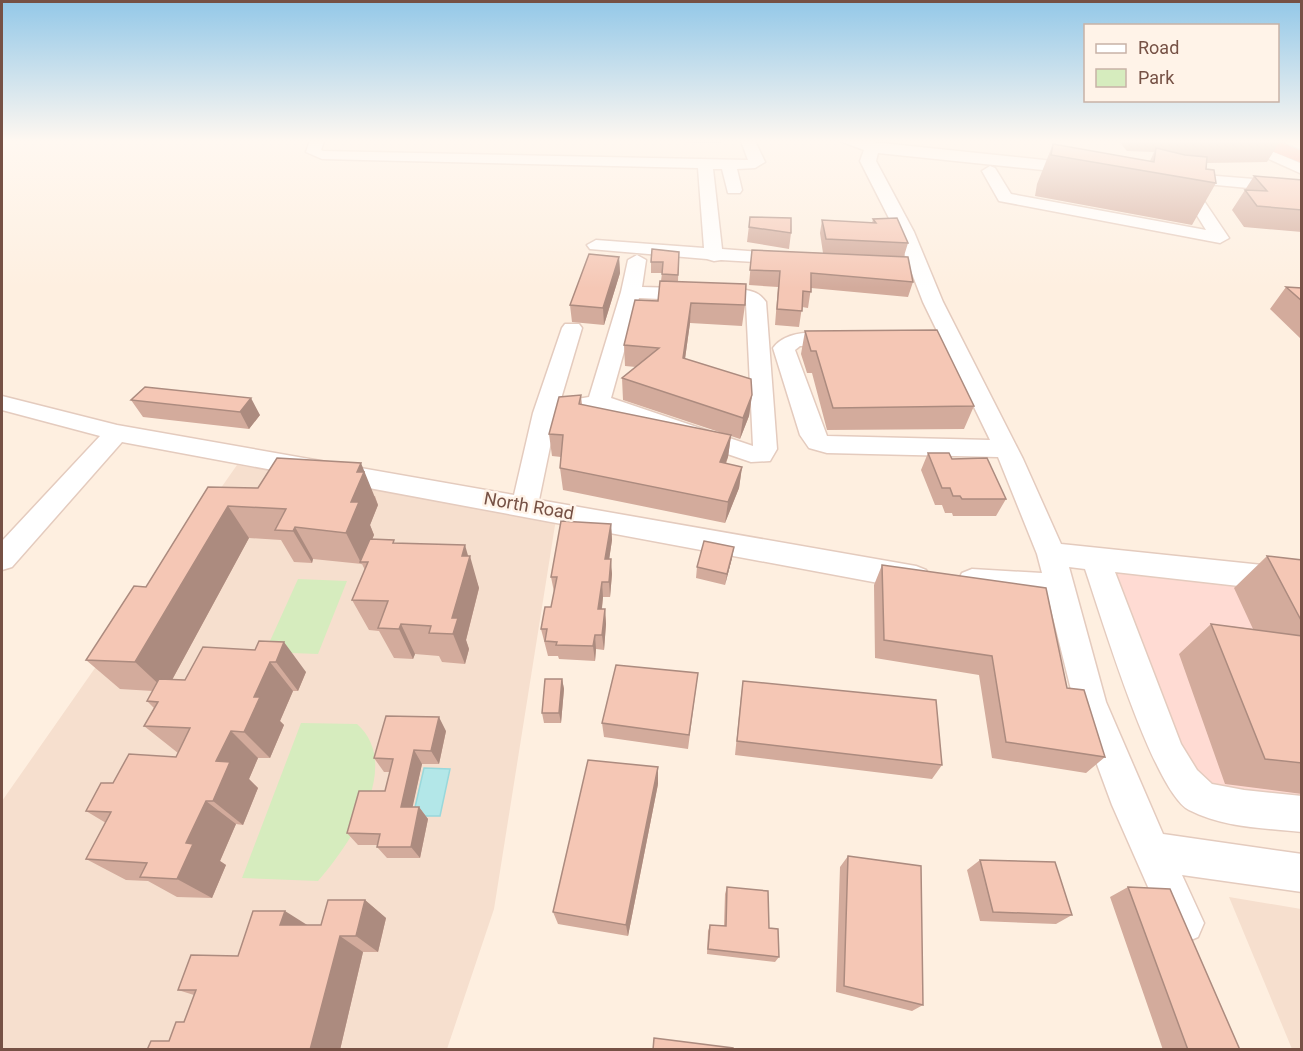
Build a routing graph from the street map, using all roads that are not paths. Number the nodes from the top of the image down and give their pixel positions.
1 (708, 190) edge
2 (883, 190) edge
3 (1001, 190) edge
4 (1184, 190) edge
5 (1227, 190) edge
6 (1272, 190) edge
7 (1302, 194) edge
8 (1232, 197) dead end
9 (596, 246) dead end
10 (714, 256) junction
11 (637, 260) dead end
12 (806, 260) edge
13 (897, 264) edge
14 (920, 265) junction
15 (631, 292) junction
16 (572, 328) dead end
17 (856, 341) edge
18 (600, 402) junction
19 (2, 403) edge
20 (545, 413) junction
21 (117, 433) junction
22 (1006, 449) junction
23 (525, 505) junction
24 (1051, 554) junction
25 (2, 559) edge
26 (1096, 560) junction
27 (1302, 580) edge
28 (1061, 586) junction
29 (1302, 814) edge
30 (1153, 852) junction
31 (1302, 873) edge
32 (1199, 956) edge

1 - 10 street
2 - 14 street
3 - 4 street
5 - 8 street
6 - 7 street
9 - 10 street
10 - 12 street
11 - 15 street
13 - 14 street
14 - 22 street
15 - 18 street
15 - 18 street
16 - 20 street
17 - 22 street
18 - 20 street
19 - 21 street, North Road
20 - 23 street
21 - 23 street, North Road
21 - 25 street
22 - 24 street
23 - 28 street, North Road
24 - 26 street
24 - 28 street
26 - 27 street
26 - 29 street
28 - 30 street
30 - 31 street
30 - 32 street

